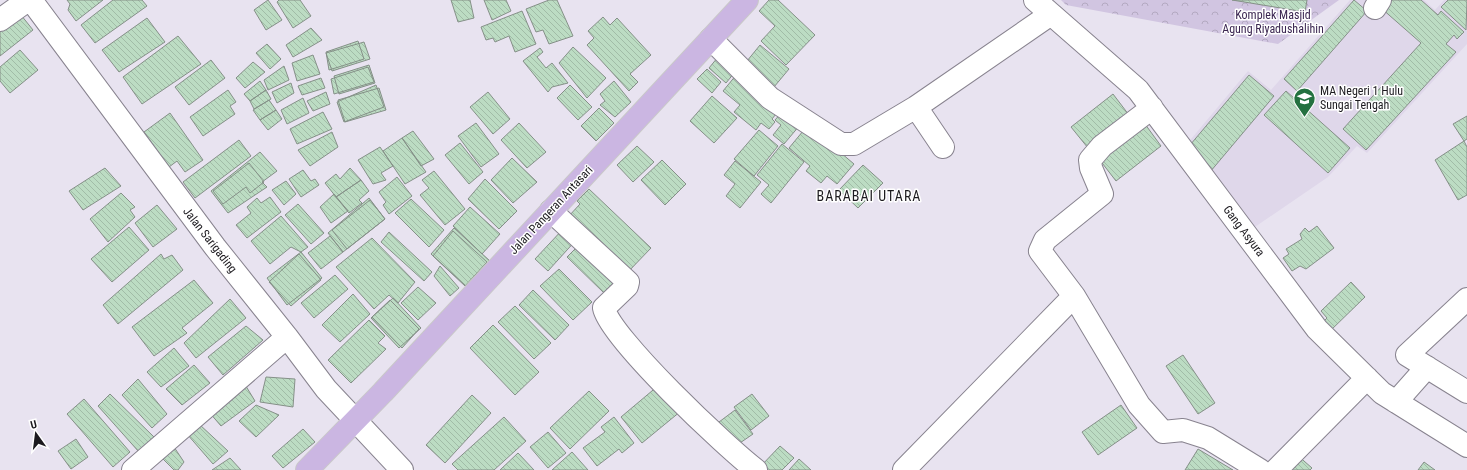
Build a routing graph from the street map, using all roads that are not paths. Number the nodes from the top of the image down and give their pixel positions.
1 (28, 0) edge
2 (31, 0) edge
3 (747, 0) edge
4 (1035, 0) edge
5 (1051, 14) junction
6 (0, 20) edge
7 (711, 39) junction
8 (916, 107) junction
9 (1152, 108) junction
10 (943, 147) dead end
11 (551, 211) junction
12 (1074, 296) junction
13 (1467, 299) edge
14 (288, 337) junction
15 (1427, 368) junction
16 (1367, 378) junction
17 (1467, 392) edge
18 (1396, 402) junction
19 (355, 420) junction
20 (1467, 446) edge
21 (133, 470) edge
22 (307, 470) edge
23 (402, 470) edge
24 (756, 470) edge
25 (904, 470) edge
26 (1260, 470) edge
27 (1276, 470) edge

1 - 6 street
2 - 14 street, Jalan Sarigading
3 - 7 main road, Jalan Pangeran Antasari
4 - 5 street, Gang Asyura
5 - 8 street
5 - 9 street, Gang Asyura
7 - 8 street
7 - 11 main road, Jalan Pangeran Antasari
8 - 10 street
9 - 12 street
9 - 16 street, Gang Asyura
11 - 19 main road, Jalan Pangeran Antasari
11 - 24 street
12 - 25 street
12 - 26 street
13 - 15 street
14 - 19 street, Jalan Sarigading
14 - 21 street
15 - 17 street
15 - 18 street
16 - 18 street, Gang Asyura
16 - 27 street
18 - 20 street, Gang Asyura
19 - 22 main road, Jalan Pangeran Antasari
19 - 23 street, Jalan Sarigading

